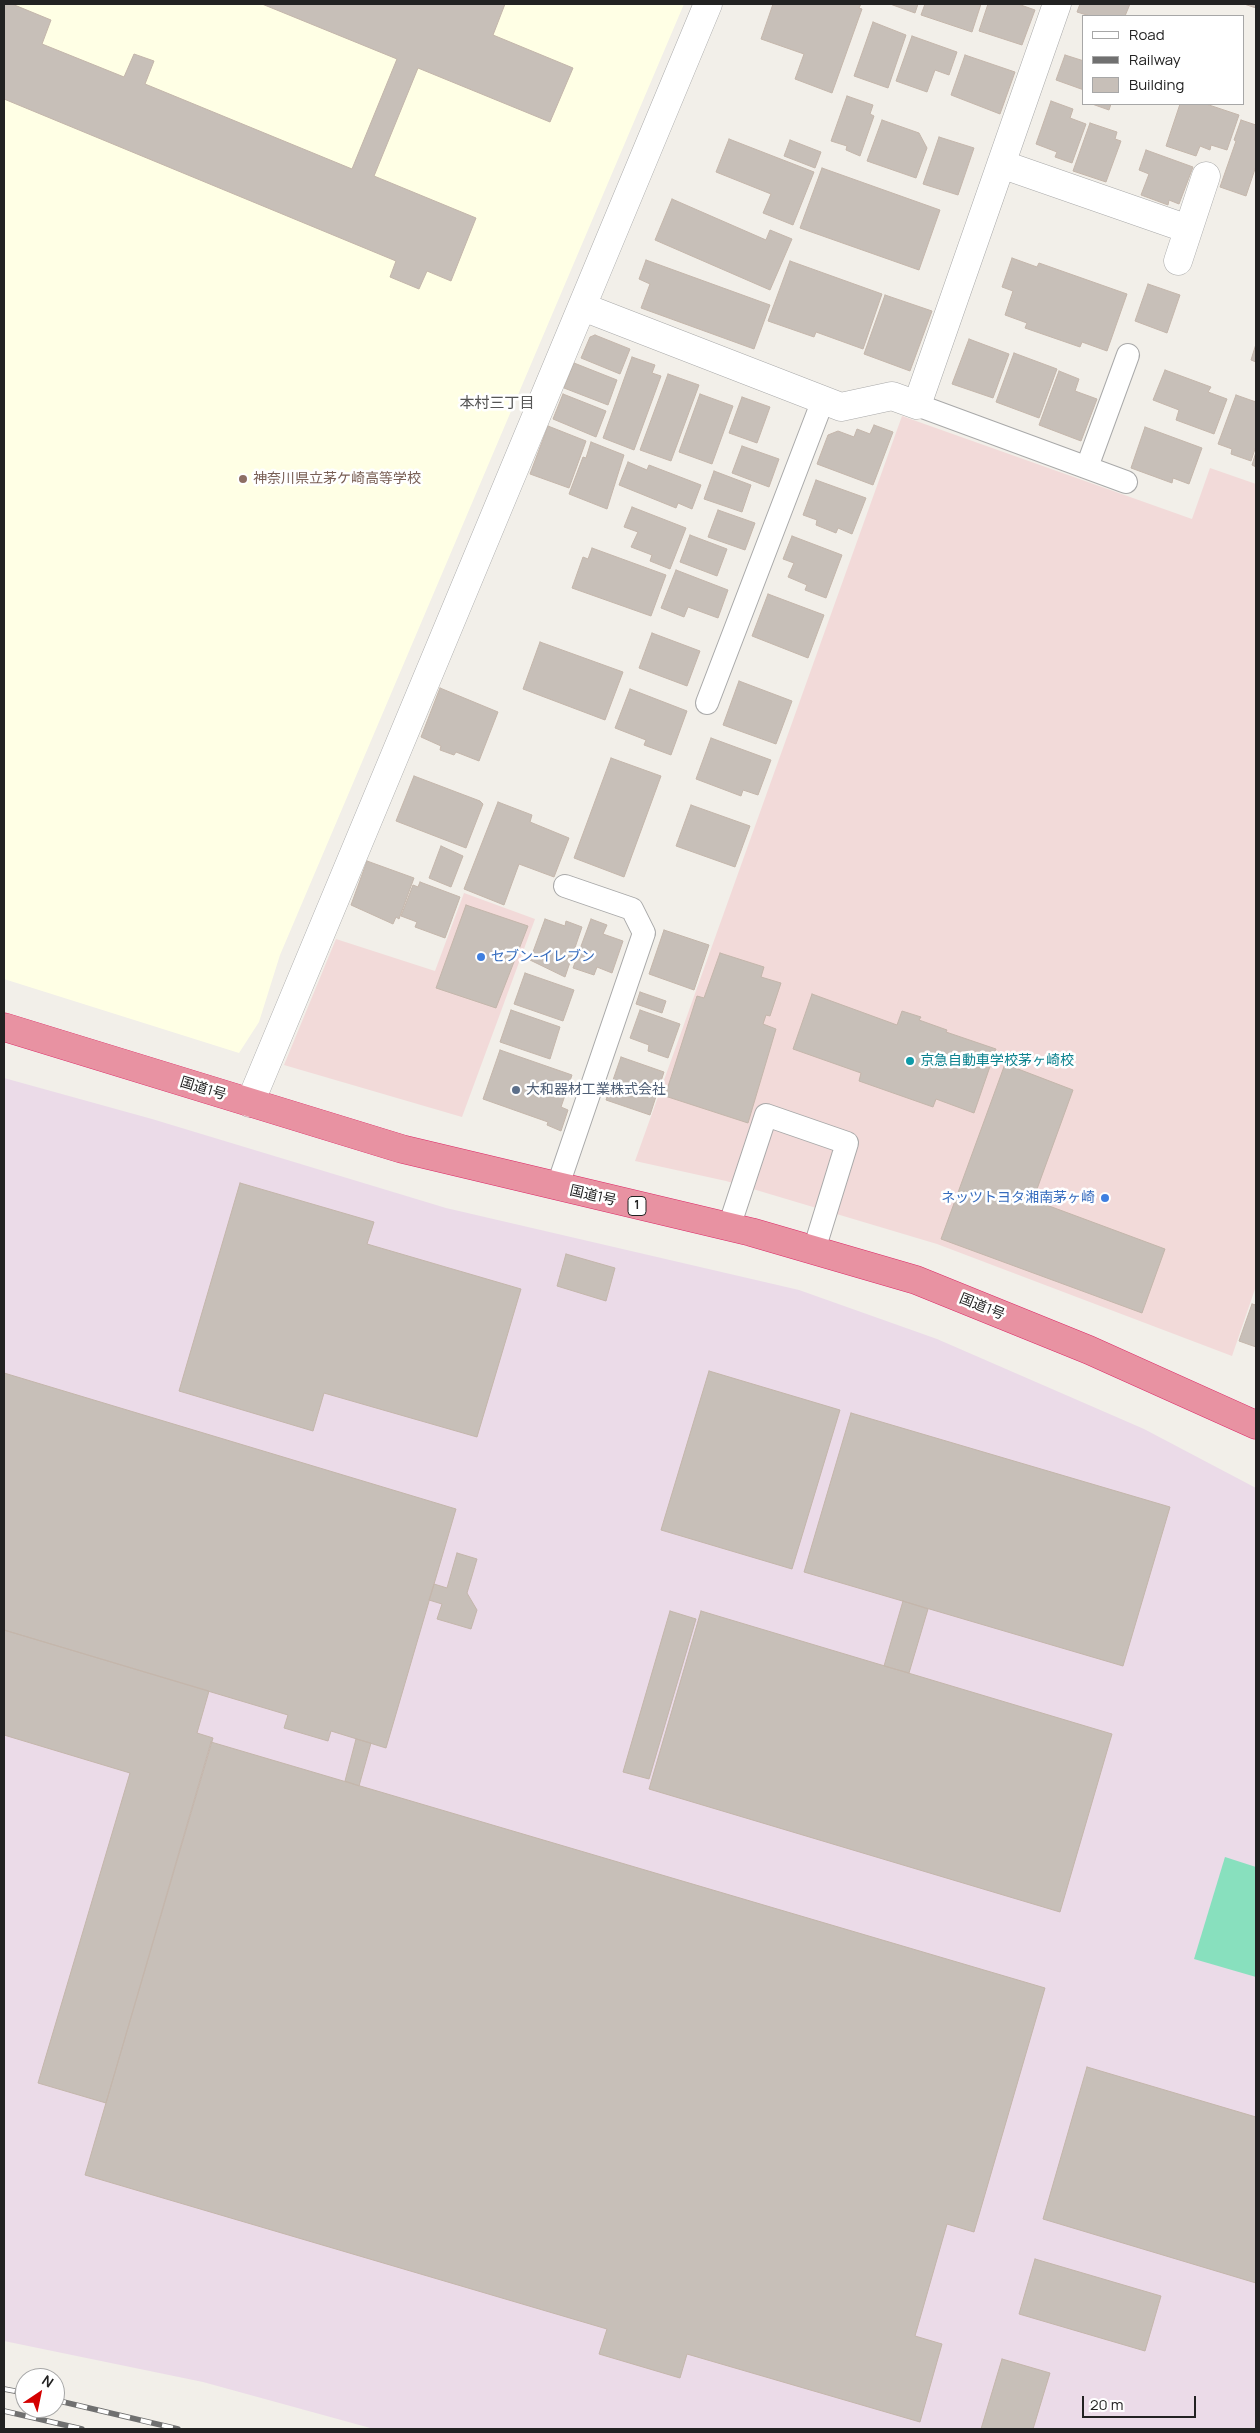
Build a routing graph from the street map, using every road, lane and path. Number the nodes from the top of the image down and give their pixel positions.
1 (708, 4) edge
2 (1057, 4) edge
3 (1001, 164) junction
4 (1206, 176) dead end
5 (1188, 229) junction
6 (1178, 261) dead end
7 (583, 308) junction
8 (1128, 356) dead end
9 (823, 400) junction
10 (917, 405) junction
11 (1087, 468) junction
12 (1126, 482) dead end
13 (707, 703) dead end
14 (565, 886) dead end
15 (4, 1027) edge
16 (250, 1103) junction
17 (557, 1188) junction
18 (729, 1227) junction
19 (814, 1250) junction
20 (1256, 1425) edge

1 - 7 street
2 - 3 street
3 - 5 street
3 - 10 street
4 - 5 street
5 - 6 street
7 - 9 street
7 - 16 street
8 - 11 lane
9 - 10 street
9 - 13 lane
10 - 11 lane
11 - 12 lane
14 - 17 lane
15 - 16 highway, 国道1号 / 1
16 - 17 highway, 国道1号 / 1
17 - 18 highway, 国道1号 / 1
18 - 19 highway, 国道1号 / 1
18 - 19 lane
19 - 20 highway, 国道1号 / 1

